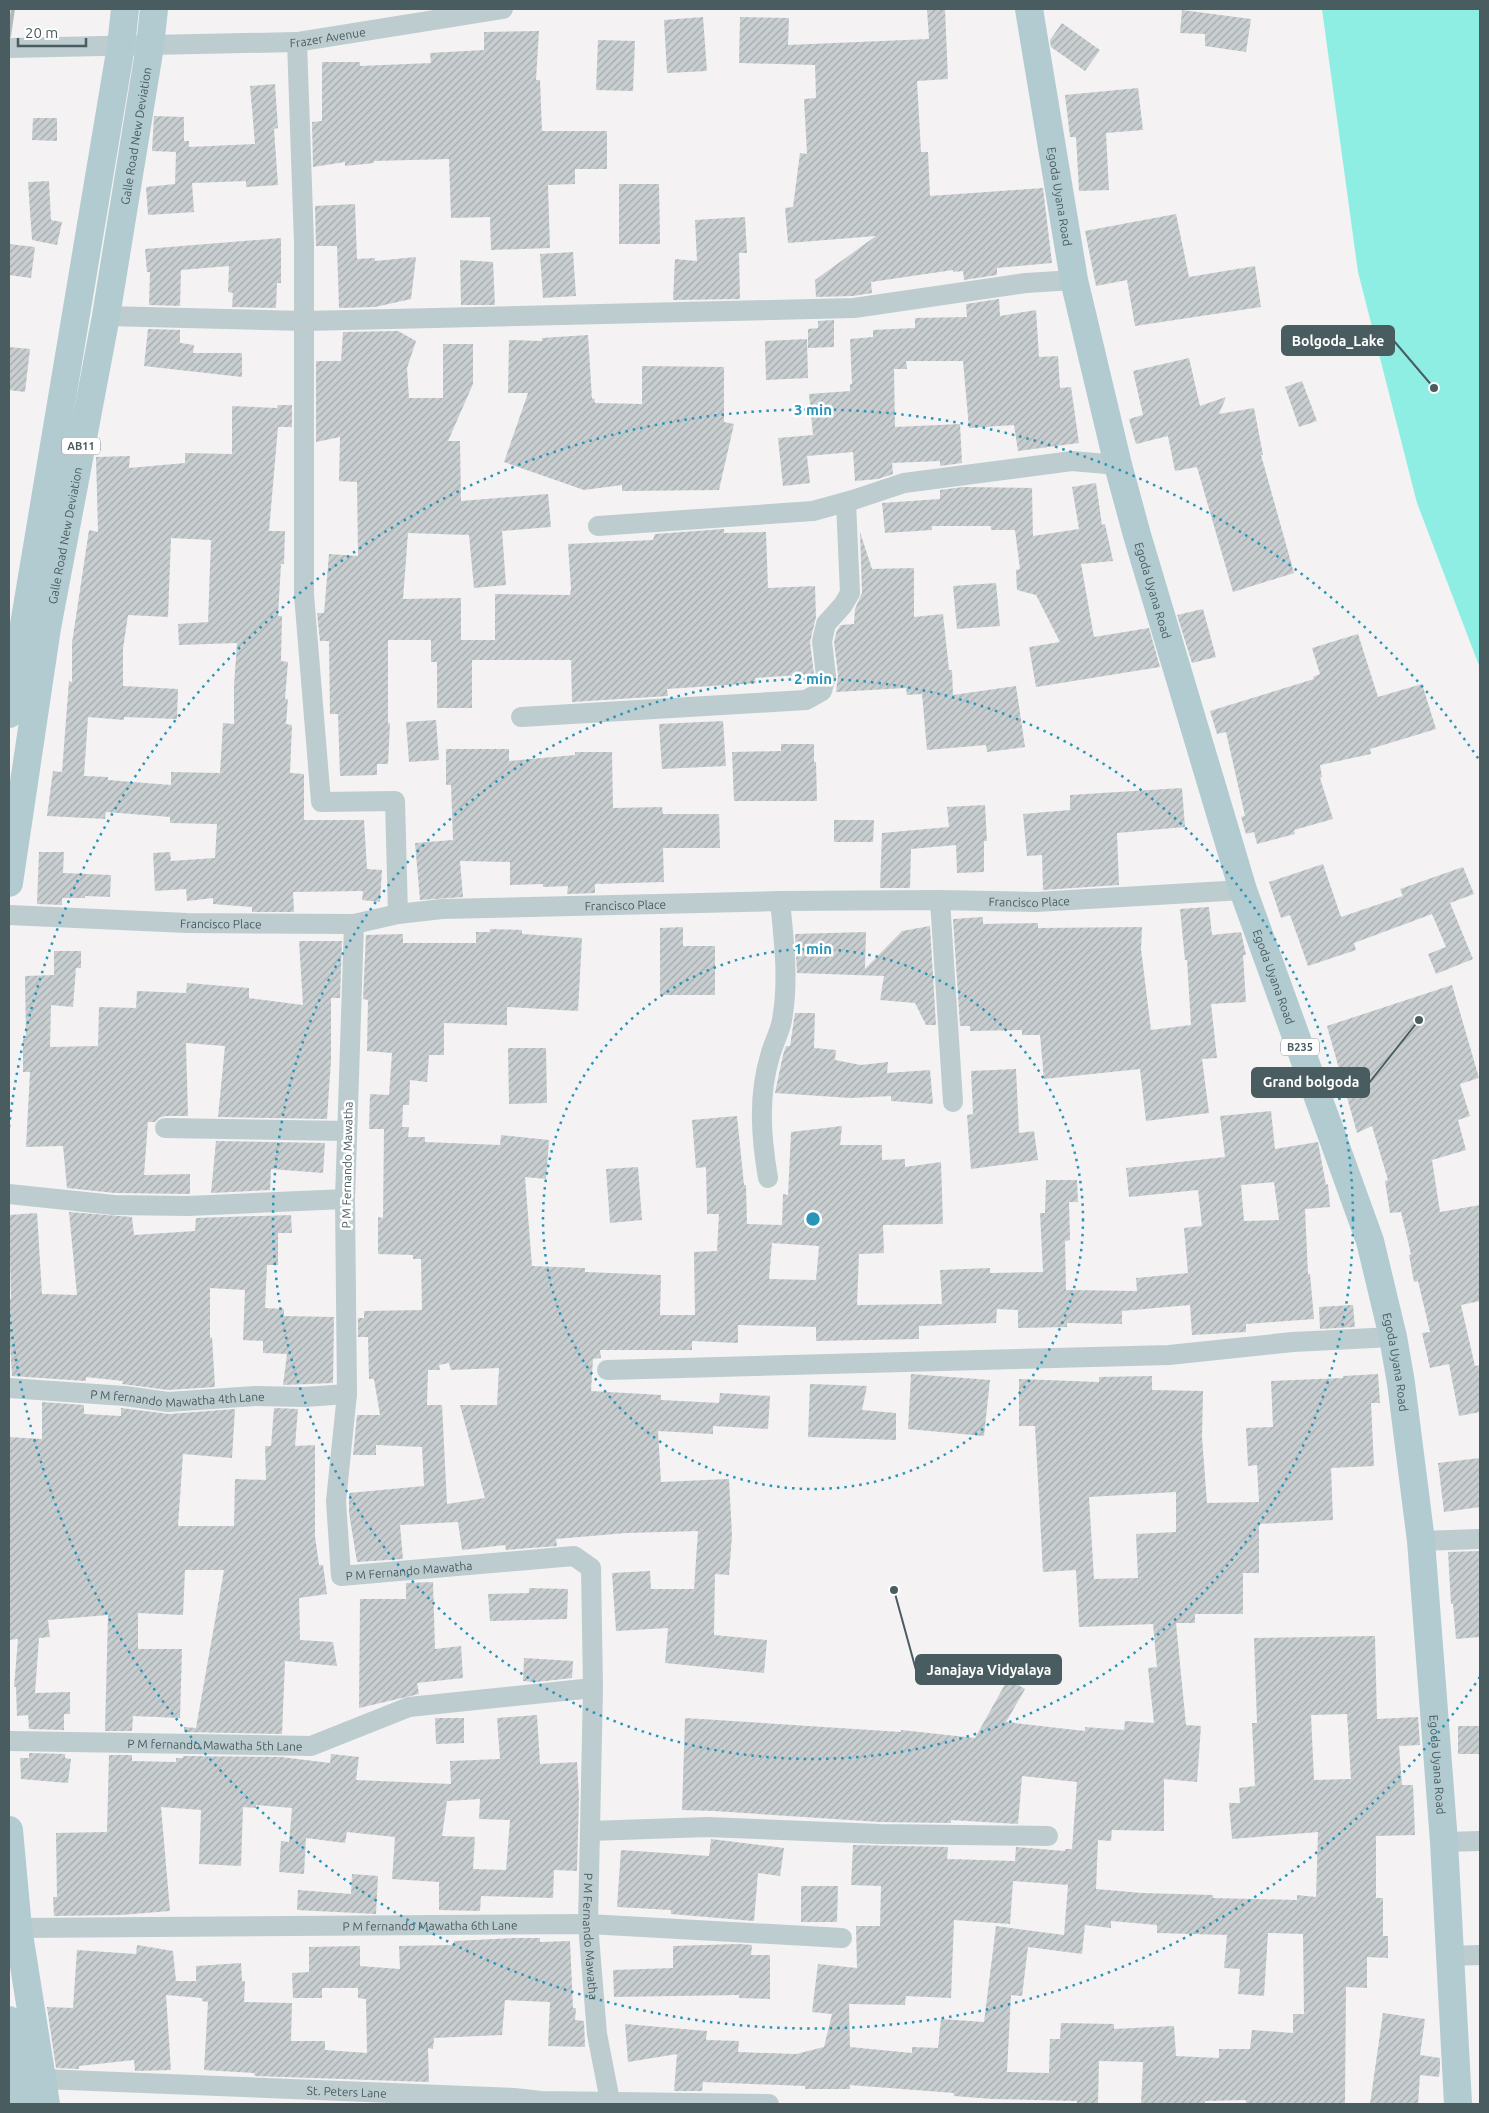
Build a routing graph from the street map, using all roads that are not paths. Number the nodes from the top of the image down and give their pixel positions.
1 (125, 9) edge
2 (154, 9) edge
3 (503, 9) edge
4 (1029, 9) edge
5 (297, 42) junction
6 (121, 46) junction
7 (150, 46) junction
8 (9, 48) edge
9 (1074, 280) junction
10 (106, 316) junction
11 (304, 322) junction
12 (1118, 465) junction
13 (846, 502) junction
14 (598, 526) dead end
15 (9, 714) edge
16 (521, 717) dead end
17 (9, 883) edge
18 (1243, 890) junction
19 (940, 900) junction
20 (780, 901) junction
21 (398, 914) junction
22 (9, 915) edge
23 (354, 924) junction
24 (953, 1102) dead end
25 (165, 1128) dead end
26 (347, 1131) junction
27 (768, 1178) dead end
28 (9, 1194) edge
29 (345, 1199) junction
30 (1393, 1337) junction
31 (607, 1370) dead end
32 (9, 1388) edge
33 (347, 1394) junction
34 (1480, 1539) edge
35 (1421, 1541) junction
36 (593, 1688) junction
37 (9, 1741) edge
38 (9, 1830) edge
39 (590, 1831) junction
40 (1048, 1836) dead end
41 (1480, 1841) edge
42 (1444, 1842) junction
43 (588, 1924) junction
44 (18, 1928) junction
45 (842, 1938) dead end
46 (1480, 1955) edge
47 (1450, 1956) junction
48 (9, 2020) edge
49 (45, 2092) edge
50 (610, 2101) junction
51 (540, 2103) edge
52 (19, 2104) edge
53 (769, 2104) edge
54 (1458, 2104) edge

1 - 6 main road, Galle Road New Deviation / AB11
2 - 7 main road, Galle Road New Deviation / AB11
3 - 5 street, Frazer Avenue
4 - 9 main road, Egoda Uyana Road / B235
5 - 7 street, Frazer Avenue
5 - 11 street
6 - 7 street, Frazer Avenue
6 - 8 street, Frazer Avenue
6 - 15 main road, Galle Road New Deviation / AB11
7 - 10 main road, Galle Road New Deviation / AB11
9 - 11 street
9 - 12 main road, Egoda Uyana Road / B235
10 - 11 street
10 - 17 main road, Galle Road New Deviation / AB11
11 - 21 street
12 - 13 street
12 - 18 main road, Egoda Uyana Road / B235
13 - 14 street
13 - 16 street
18 - 19 street, Francisco Place
18 - 30 main road, Egoda Uyana Road / B235
19 - 20 street, Francisco Place
19 - 24 street
20 - 21 street, Francisco Place
20 - 27 street
21 - 23 street, Francisco Place
22 - 23 street, Francisco Place
23 - 26 street, P M Fernando Mawatha
25 - 26 street
26 - 29 street, P M Fernando Mawatha
28 - 29 street
29 - 33 street, P M Fernando Mawatha
30 - 31 street
30 - 35 main road, Egoda Uyana Road / B235
32 - 33 street, P M fernando Mawatha 4th Lane
33 - 36 street, P M Fernando Mawatha
34 - 35 street
35 - 42 main road, Egoda Uyana Road / B235
36 - 37 street, P M fernando Mawatha 5th Lane
36 - 39 street, P M Fernando Mawatha
38 - 44 main road
39 - 40 street
39 - 43 street, P M Fernando Mawatha
41 - 42 street
42 - 47 main road, Egoda Uyana Road / B235
43 - 44 street, P M fernando Mawatha 6th Lane
43 - 45 street, P M fernando Mawatha 6th Lane
43 - 50 street, P M Fernando Mawatha
44 - 49 main road
46 - 47 street
47 - 54 main road, Egoda Uyana Road / B235
48 - 52 main road
49 - 51 street, St. Peters Lane
50 - 51 street, St. Peters Lane
50 - 53 street, St. Peters Lane

